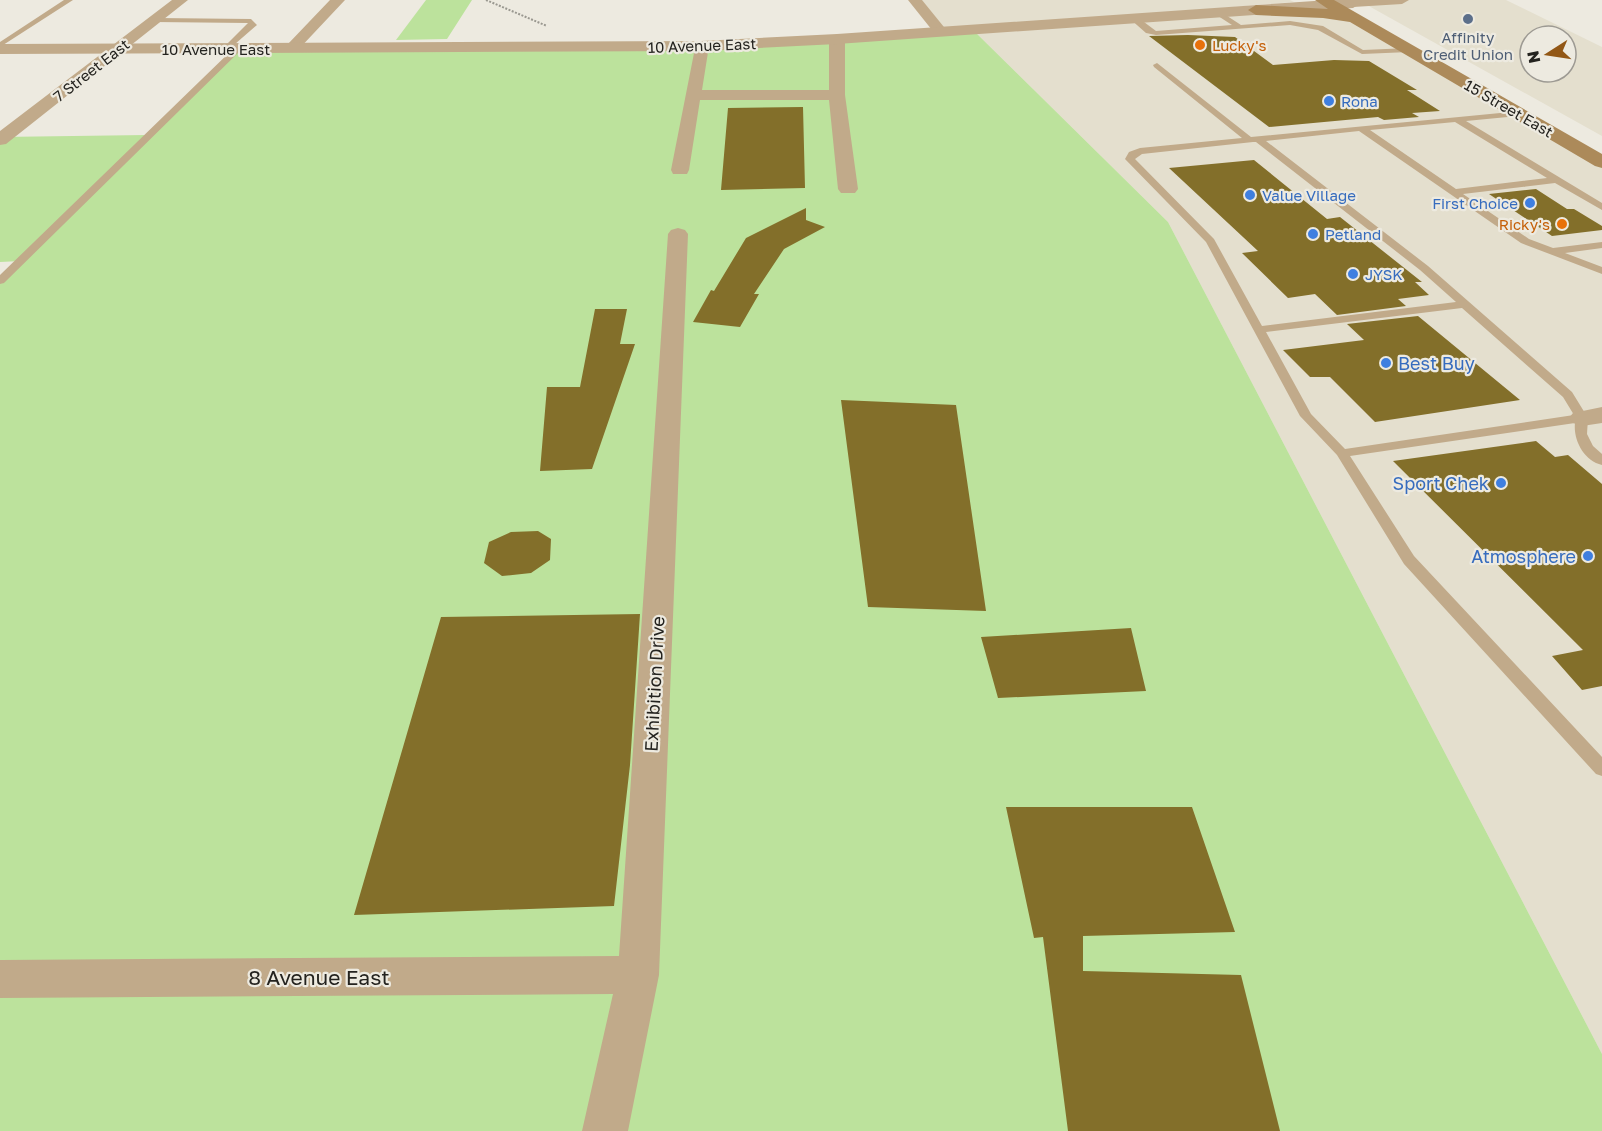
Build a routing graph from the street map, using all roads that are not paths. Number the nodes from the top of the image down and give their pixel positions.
1 (69, 0) edge
2 (181, 0) edge
3 (338, 0) edge
4 (915, 0) edge
5 (1299, 0) edge
6 (1402, 0) edge
7 (1339, 2) edge
8 (1280, 8) junction
9 (1256, 10) junction
10 (1218, 12) junction
11 (1133, 18) junction
12 (157, 20) junction
13 (1363, 22) junction
14 (1239, 27) junction
15 (941, 32) junction
16 (837, 39) junction
17 (701, 46) junction
18 (0, 47) edge
19 (292, 48) junction
20 (118, 49) junction
21 (232, 49) junction
22 (1409, 50) junction
23 (1156, 65) dead end
24 (692, 95) junction
25 (837, 95) junction
26 (1518, 113) junction
27 (1457, 119) junction
28 (1361, 128) junction
29 (1254, 139) junction
30 (0, 140) edge
31 (1602, 142) edge
32 (1602, 162) edge
33 (680, 170) dead end
34 (1557, 180) junction
35 (848, 189) dead end
36 (1455, 192) junction
37 (1602, 207) edge
38 (678, 234) dead end
39 (1602, 246) edge
40 (1551, 252) junction
41 (1602, 271) edge
42 (0, 281) edge
43 (1464, 303) junction
44 (1258, 330) junction
45 (1592, 416) edge
46 (1342, 453) junction
47 (1602, 461) edge
48 (1602, 769) edge
49 (639, 975) junction
50 (0, 979) edge
51 (605, 1131) edge

1 - 18 lane
2 - 12 street, 7 Street East
3 - 19 street
4 - 15 street
5 - 8 main road
6 - 7 street, 10 Avenue East
7 - 8 street, 10 Avenue East
7 - 13 main road, 15 Street East
7 - 31 main road, 15 Street East
8 - 9 street, 10 Avenue East
9 - 10 street, 10 Avenue East
9 - 13 main road
10 - 11 street, 10 Avenue East
10 - 14 lane
11 - 14 lane
11 - 15 street, 10 Avenue East
12 - 20 street, 7 Street East
12 - 21 lane
13 - 22 main road, 15 Street East
14 - 22 lane
15 - 16 street, 10 Avenue East
16 - 17 street, 10 Avenue East
16 - 25 street
17 - 19 street, 10 Avenue East
17 - 24 street
18 - 20 street, 10 Avenue East
19 - 21 street, 10 Avenue East
20 - 21 street, 10 Avenue East
20 - 30 street, 7 Street East
21 - 42 lane
22 - 26 main road, 15 Street East
23 - 29 lane
24 - 25 street
24 - 33 street
25 - 35 street
26 - 27 lane
26 - 32 main road, 15 Street East
27 - 28 lane
27 - 34 lane
28 - 29 lane
28 - 36 lane
29 - 43 lane
29 - 44 lane
34 - 36 lane
34 - 37 lane
36 - 40 lane
38 - 49 street, Exhibition Drive
39 - 40 lane
40 - 41 lane
43 - 44 lane
43 - 45 lane
44 - 46 lane
45 - 46 lane
45 - 47 lane
46 - 48 lane
49 - 50 street, 8 Avenue East
49 - 51 street, Exhibition Drive

